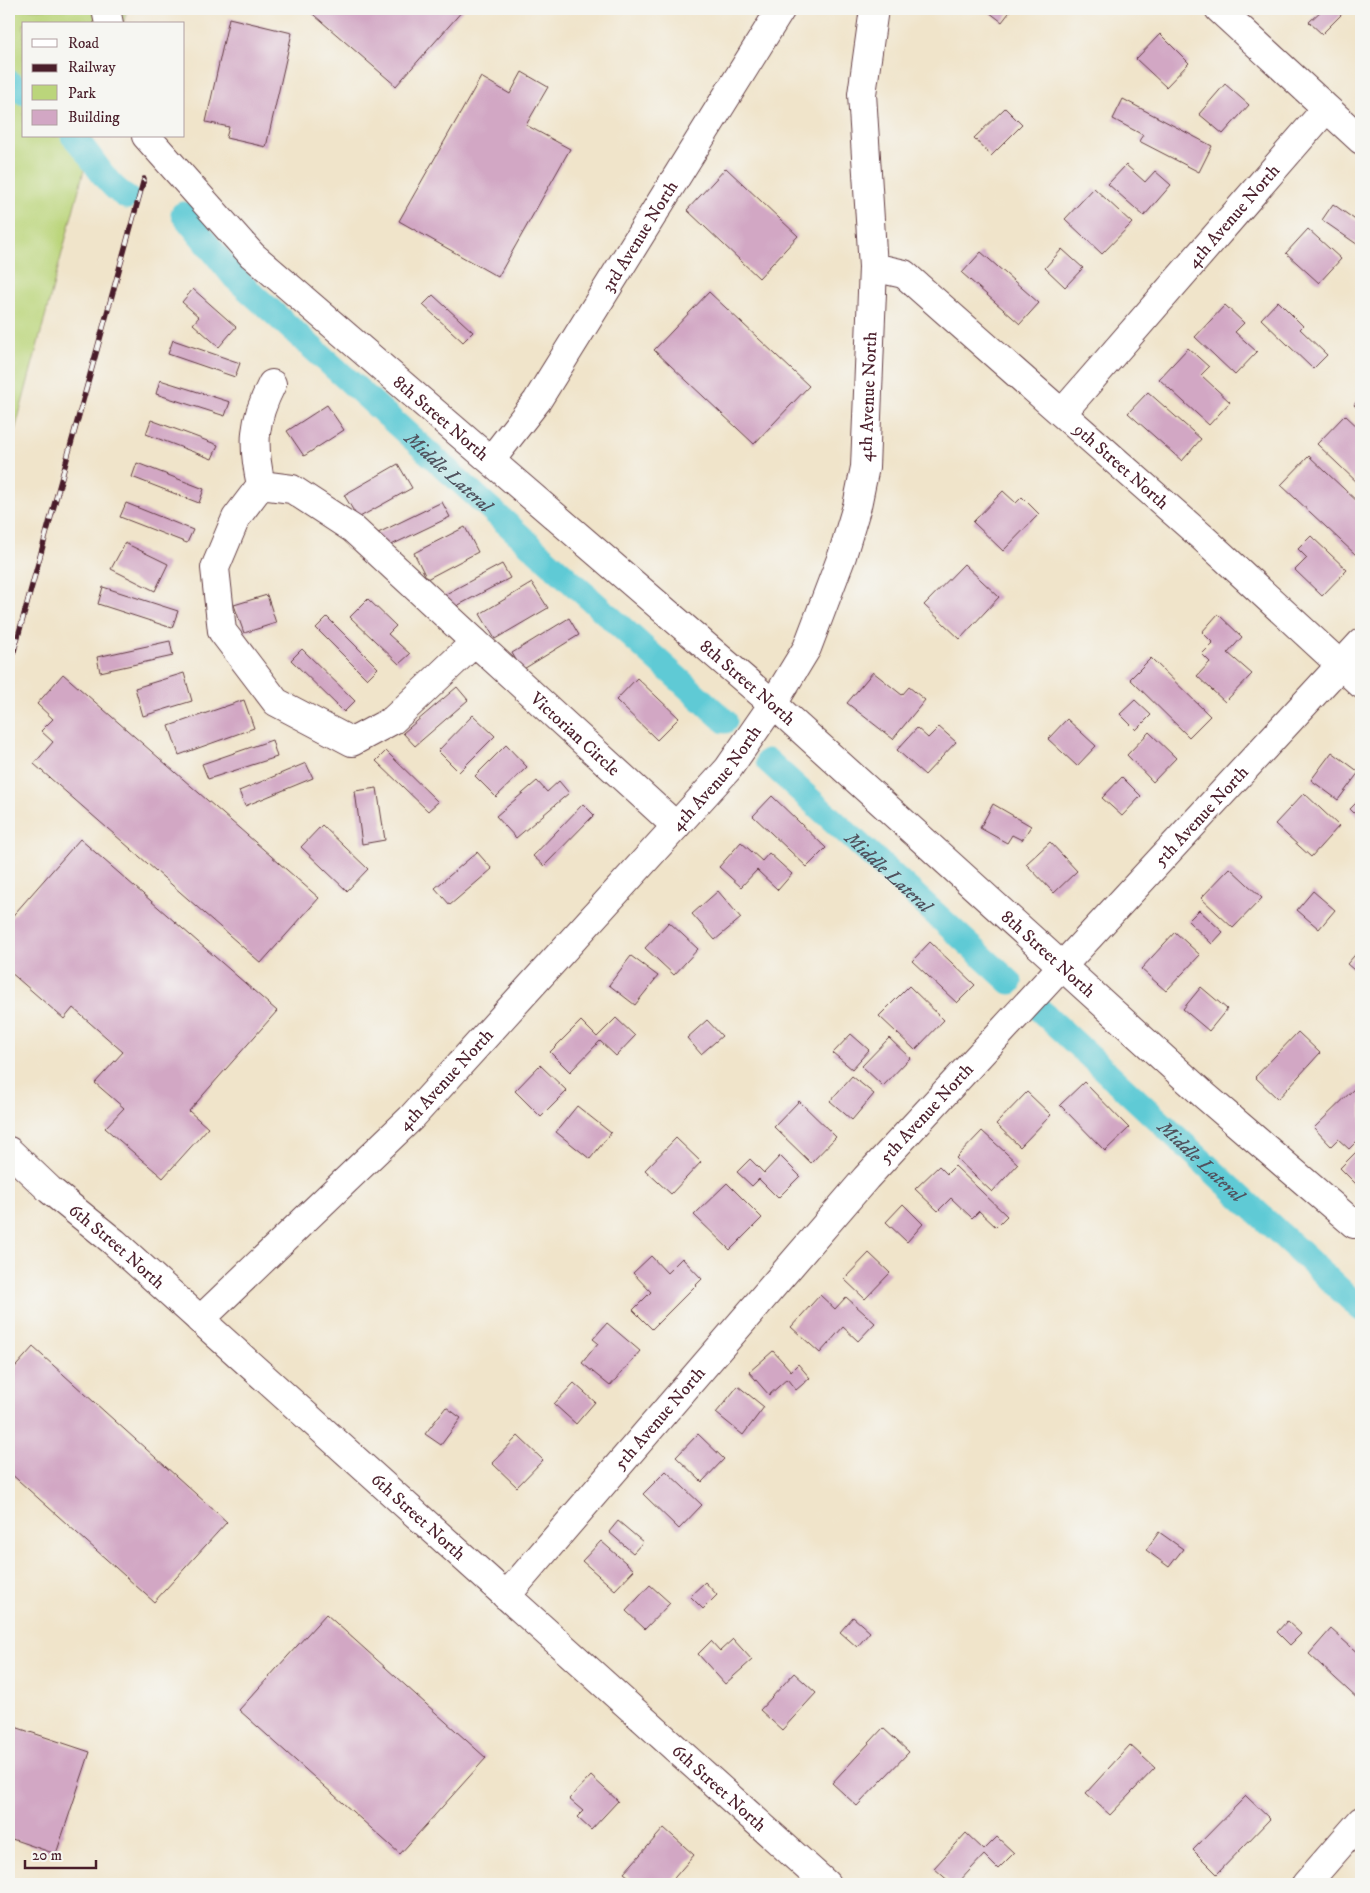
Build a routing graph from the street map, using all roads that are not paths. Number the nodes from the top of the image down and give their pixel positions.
1 (106, 9) edge
2 (781, 9) edge
3 (874, 9) edge
4 (1219, 9) edge
5 (109, 22) edge
6 (1326, 108) junction
7 (148, 138) edge
8 (1361, 140) edge
9 (873, 267) junction
10 (272, 384) dead end
11 (1062, 413) junction
12 (491, 460) junction
13 (261, 485) junction
14 (475, 642) junction
15 (1361, 644) edge
16 (1341, 666) junction
17 (1361, 684) edge
18 (773, 704) junction
19 (676, 826) junction
20 (1062, 966) junction
21 (9, 1150) edge
22 (1358, 1222) edge
23 (200, 1320) junction
24 (506, 1596) junction
25 (1361, 1821) edge
26 (826, 1884) edge
27 (1306, 1884) edge

1 - 5 street
2 - 12 street, 3rd Avenue North
3 - 9 street, 4th Avenue North
4 - 6 street
6 - 8 street
6 - 11 street, 4th Avenue North
7 - 12 street, 8th Street North
9 - 11 street, 9th Street North
9 - 18 street, 4th Avenue North
10 - 13 street
11 - 16 street, 9th Street North
12 - 18 street, 8th Street North
13 - 14 street, Victorian Circle
13 - 14 street
14 - 19 street, Victorian Circle
15 - 16 street, 5th Avenue North
16 - 17 street, 9th Street North
16 - 20 street, 5th Avenue North
18 - 19 street, 4th Avenue North
18 - 20 street, 8th Street North
19 - 23 street, 4th Avenue North
20 - 22 street, 8th Street North
20 - 24 street, 5th Avenue North
21 - 23 street, 6th Street North
23 - 24 street, 6th Street North
24 - 26 street, 6th Street North
25 - 27 street

